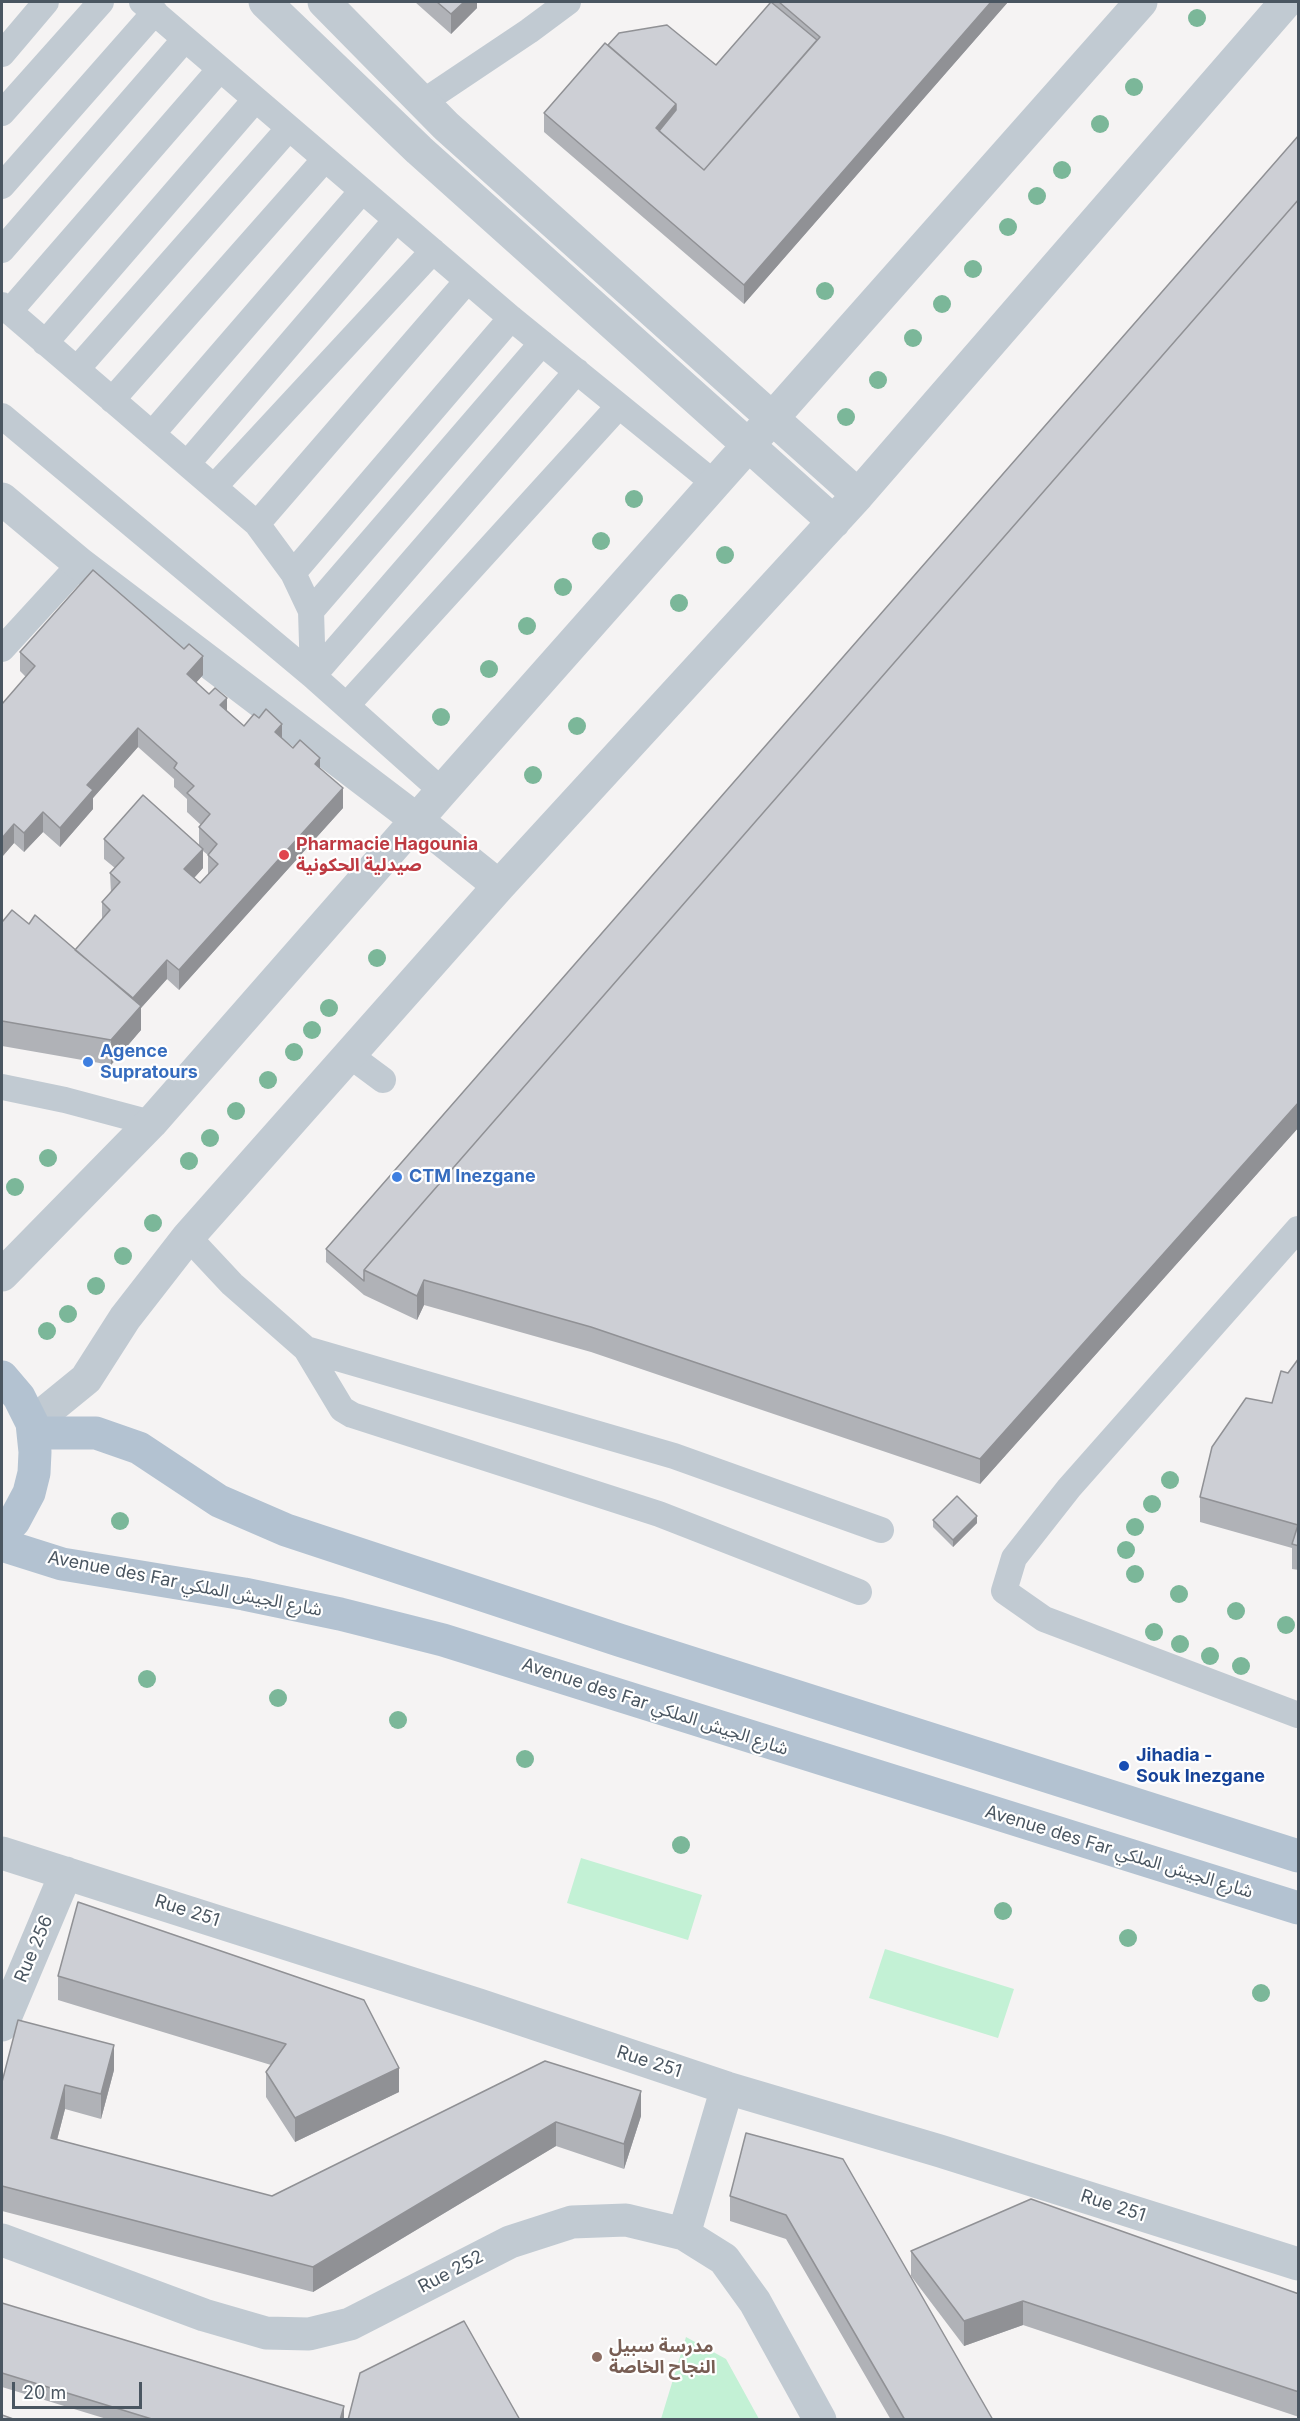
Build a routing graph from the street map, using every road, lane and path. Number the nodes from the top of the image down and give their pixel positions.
1 (46, 2) edge
2 (101, 2) edge
3 (265, 2) edge
4 (324, 2) edge
5 (568, 2) edge
6 (1141, 2) edge
7 (1286, 2) edge
8 (148, 7) edge
9 (185, 39) junction
10 (2, 54) edge
11 (220, 69) junction
12 (255, 99) junction
13 (423, 102) junction
14 (2, 113) edge
15 (446, 126) junction
16 (289, 128) junction
17 (420, 150) junction
18 (326, 159) junction
19 (2, 186) edge
20 (362, 191) junction
21 (396, 220) junction
22 (2, 250) edge
23 (433, 251) junction
24 (467, 281) junction
25 (5, 309) edge
26 (511, 318) junction
27 (45, 343) junction
28 (542, 343) junction
29 (77, 369) junction
30 (577, 371) junction
31 (112, 400) junction
32 (618, 407) junction
33 (2, 416) edge
34 (772, 420) junction
35 (152, 434) junction
36 (748, 446) junction
37 (187, 464) junction
38 (714, 483) junction
39 (214, 487) junction
40 (858, 495) junction
41 (2, 499) edge
42 (834, 522) junction
43 (257, 524) junction
44 (80, 564) junction
45 (292, 573) junction
46 (311, 611) junction
47 (2, 649) edge
48 (314, 676) junction
49 (347, 705) junction
50 (442, 791) junction
51 (417, 820) junction
52 (499, 886) junction
53 (348, 1054) junction
54 (383, 1080) dead end
55 (2, 1087) edge
56 (151, 1124) junction
57 (1299, 1229) edge
58 (188, 1237) junction
59 (2, 1275) edge
60 (306, 1349) junction
61 (2, 1377) edge
62 (32, 1428) junction
63 (881, 1530) dead end
64 (2, 1533) edge
65 (2, 1545) edge
66 (859, 1592) dead end
67 (1299, 1715) edge
68 (2, 1853) edge
69 (1299, 1856) edge
70 (66, 1873) junction
71 (1299, 1908) edge
72 (2, 2025) edge
73 (727, 2088) junction
74 (684, 2234) junction
75 (2, 2240) edge
76 (1299, 2264) edge
77 (820, 2420) edge

1 - 10 lane
2 - 14 lane
3 - 17 street
4 - 13 street
5 - 13 lane
6 - 34 street
7 - 40 street
8 - 9 lane
8 - 19 lane
9 - 11 lane
9 - 22 lane
11 - 12 lane
11 - 25 lane
12 - 16 lane
12 - 27 lane
13 - 15 street
15 - 17 lane
15 - 34 street
16 - 18 lane
16 - 29 lane
17 - 36 street
18 - 20 lane
18 - 31 lane
20 - 21 lane
20 - 35 lane
21 - 23 lane
21 - 37 lane
23 - 24 lane
23 - 39 lane
24 - 26 lane
24 - 43 lane
25 - 27 lane
26 - 28 lane
26 - 45 lane
27 - 29 lane
28 - 30 lane
28 - 46 lane
29 - 31 lane
30 - 32 lane
30 - 48 lane
31 - 35 lane
32 - 38 lane
32 - 49 lane
33 - 48 lane
34 - 36 street
34 - 40 street
35 - 37 lane
36 - 38 street
36 - 42 street
37 - 39 lane
38 - 50 street
39 - 43 lane
40 - 42 street
41 - 44 street
42 - 52 street
43 - 45 lane
44 - 47 lane
44 - 51 street
45 - 46 lane
46 - 48 lane
48 - 49 lane
49 - 50 lane
50 - 51 street
51 - 52 street
51 - 56 street
52 - 53 street
53 - 54 lane
53 - 58 street
55 - 56 lane
56 - 59 street
57 - 67 lane
58 - 60 lane
58 - 62 street
60 - 63 lane
60 - 66 lane
61 - 62 main road
62 - 64 main road
62 - 69 main road
65 - 71 main road, Avenue des Far شارع الجيش الملكي
68 - 70 street, Rue 251
70 - 72 street, Rue 256
70 - 73 street, Rue 251
73 - 74 street
73 - 76 street, Rue 251
74 - 75 street, Rue 252
74 - 77 street, Rue 252

